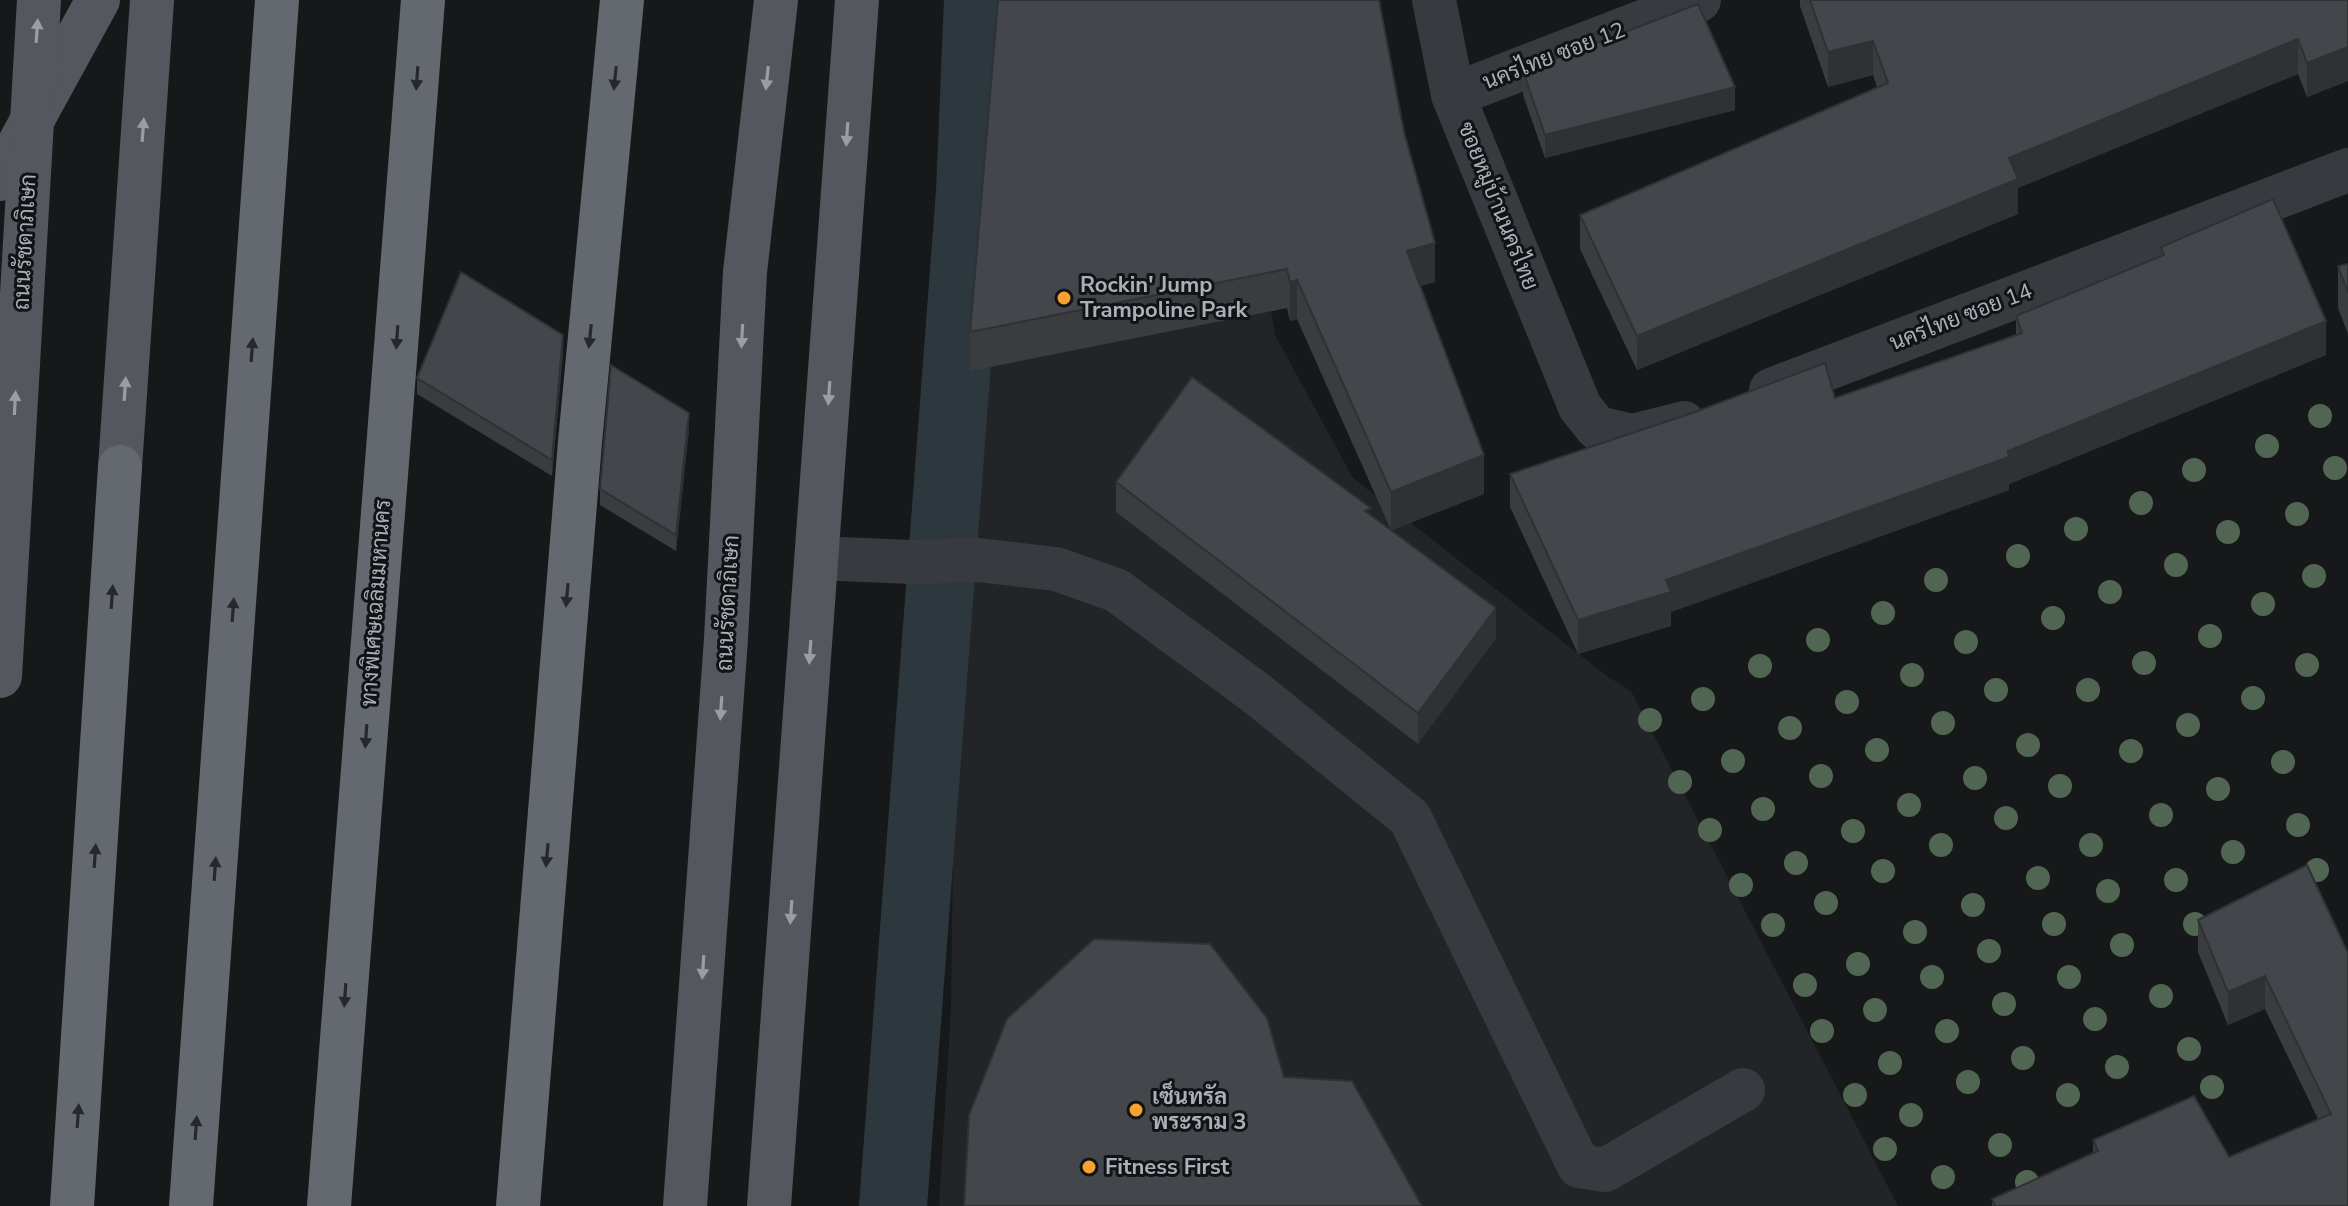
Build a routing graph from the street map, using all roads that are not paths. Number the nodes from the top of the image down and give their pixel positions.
1 (39, 0) edge
2 (98, 0) edge
3 (152, 0) edge
4 (277, 0) edge
5 (423, 0) edge
6 (622, 0) edge
7 (776, 0) edge
8 (857, 0) edge
9 (1434, 0) edge
10 (1699, 0) edge
11 (1453, 95) junction
12 (2348, 170) edge
13 (0, 179) edge
14 (1580, 407) joint
15 (120, 467) joint
16 (817, 558) junction
17 (0, 676) edge
18 (1743, 1090) dead end
19 (73, 1200) edge
20 (191, 1206) edge
21 (329, 1206) edge
22 (518, 1206) edge
23 (685, 1206) edge
24 (769, 1206) edge

17 -> 1 main road, ถนนรัชดาภิเษก, bridge
2 - 13 main road
15 -> 3 main road
20 -> 4 highway
5 -> 21 highway, ทางพิเศษเฉลิมมหานคร
6 -> 22 highway
7 -> 23 main road, ถนนรัชดาภิเษก
8 -> 16 main road
9 - 11 street, ซอยหมู่บ้านนครไทย
10 - 11 street, นครไทย ซอย 12
11 - 14 street, ซอยหมู่บ้านนครไทย
12 - 14 street, นครไทย ซอย 14
19 -> 15 highway
16 - 18 street
16 -> 24 main road

